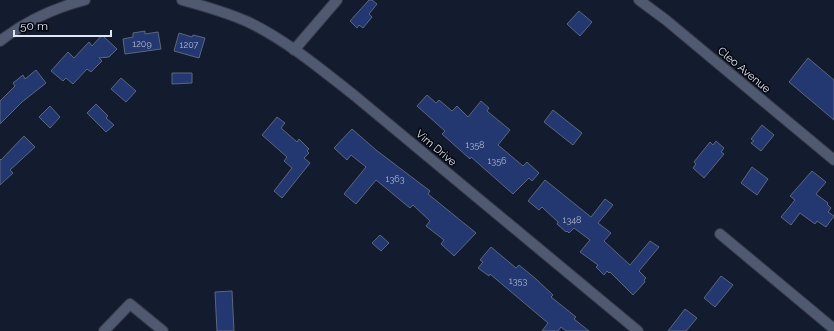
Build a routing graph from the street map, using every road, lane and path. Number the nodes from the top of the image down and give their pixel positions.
1 (86, 0) edge
2 (182, 0) edge
3 (337, 0) edge
4 (639, 0) edge
5 (0, 41) edge
6 (294, 50) junction
7 (834, 160) edge
8 (720, 234) dead end
9 (834, 329) edge
10 (104, 331) edge
11 (163, 331) edge
12 (638, 331) edge

1 - 5 street
2 - 6 street, Vim Drive
3 - 6 street
4 - 7 street, Cleo Avenue
6 - 12 street, Vim Drive
8 - 9 street
10 - 11 street

